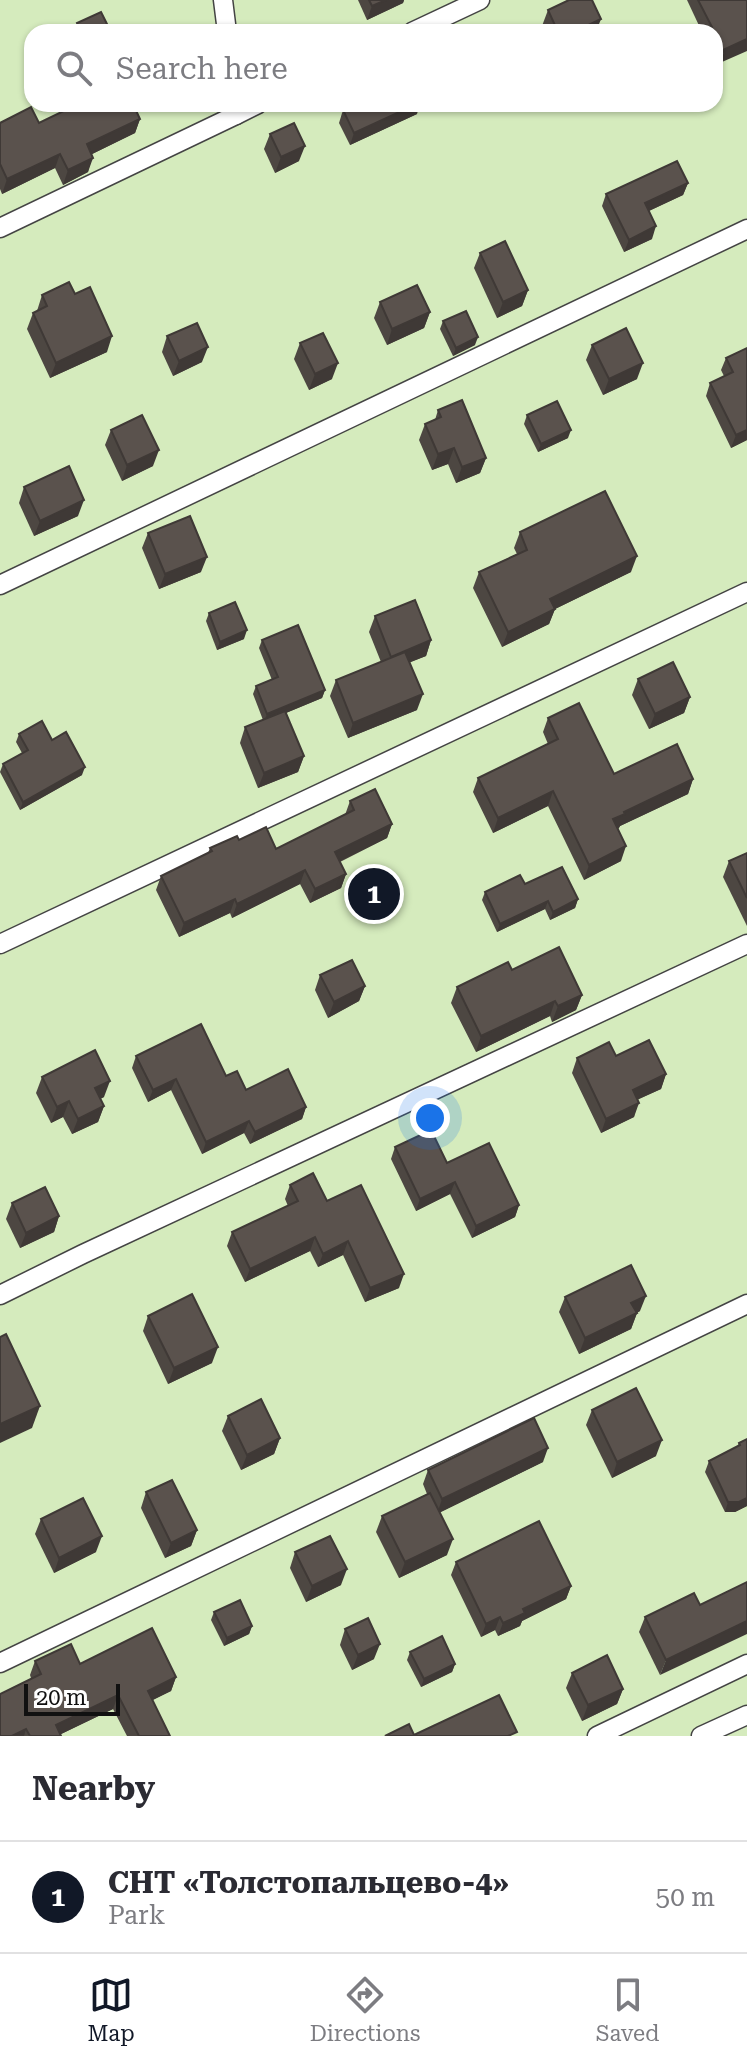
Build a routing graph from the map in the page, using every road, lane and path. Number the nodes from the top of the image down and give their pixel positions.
1 (223, 0) edge
2 (480, 0) edge
3 (226, 24) edge
4 (429, 24) edge
5 (229, 112) edge
6 (0, 228) edge
7 (747, 229) edge
8 (0, 585) edge
9 (747, 592) edge
10 (0, 944) edge
11 (747, 944) edge
12 (0, 1295) edge
13 (747, 1304) edge
14 (0, 1663) edge
15 (747, 1664) edge
16 (747, 1715) edge
17 (597, 1736) edge
18 (701, 1736) edge

1 - 3 lane
2 - 4 lane
5 - 6 lane
7 - 8 lane
9 - 10 lane
11 - 12 lane
13 - 14 lane
15 - 17 lane
16 - 18 lane

